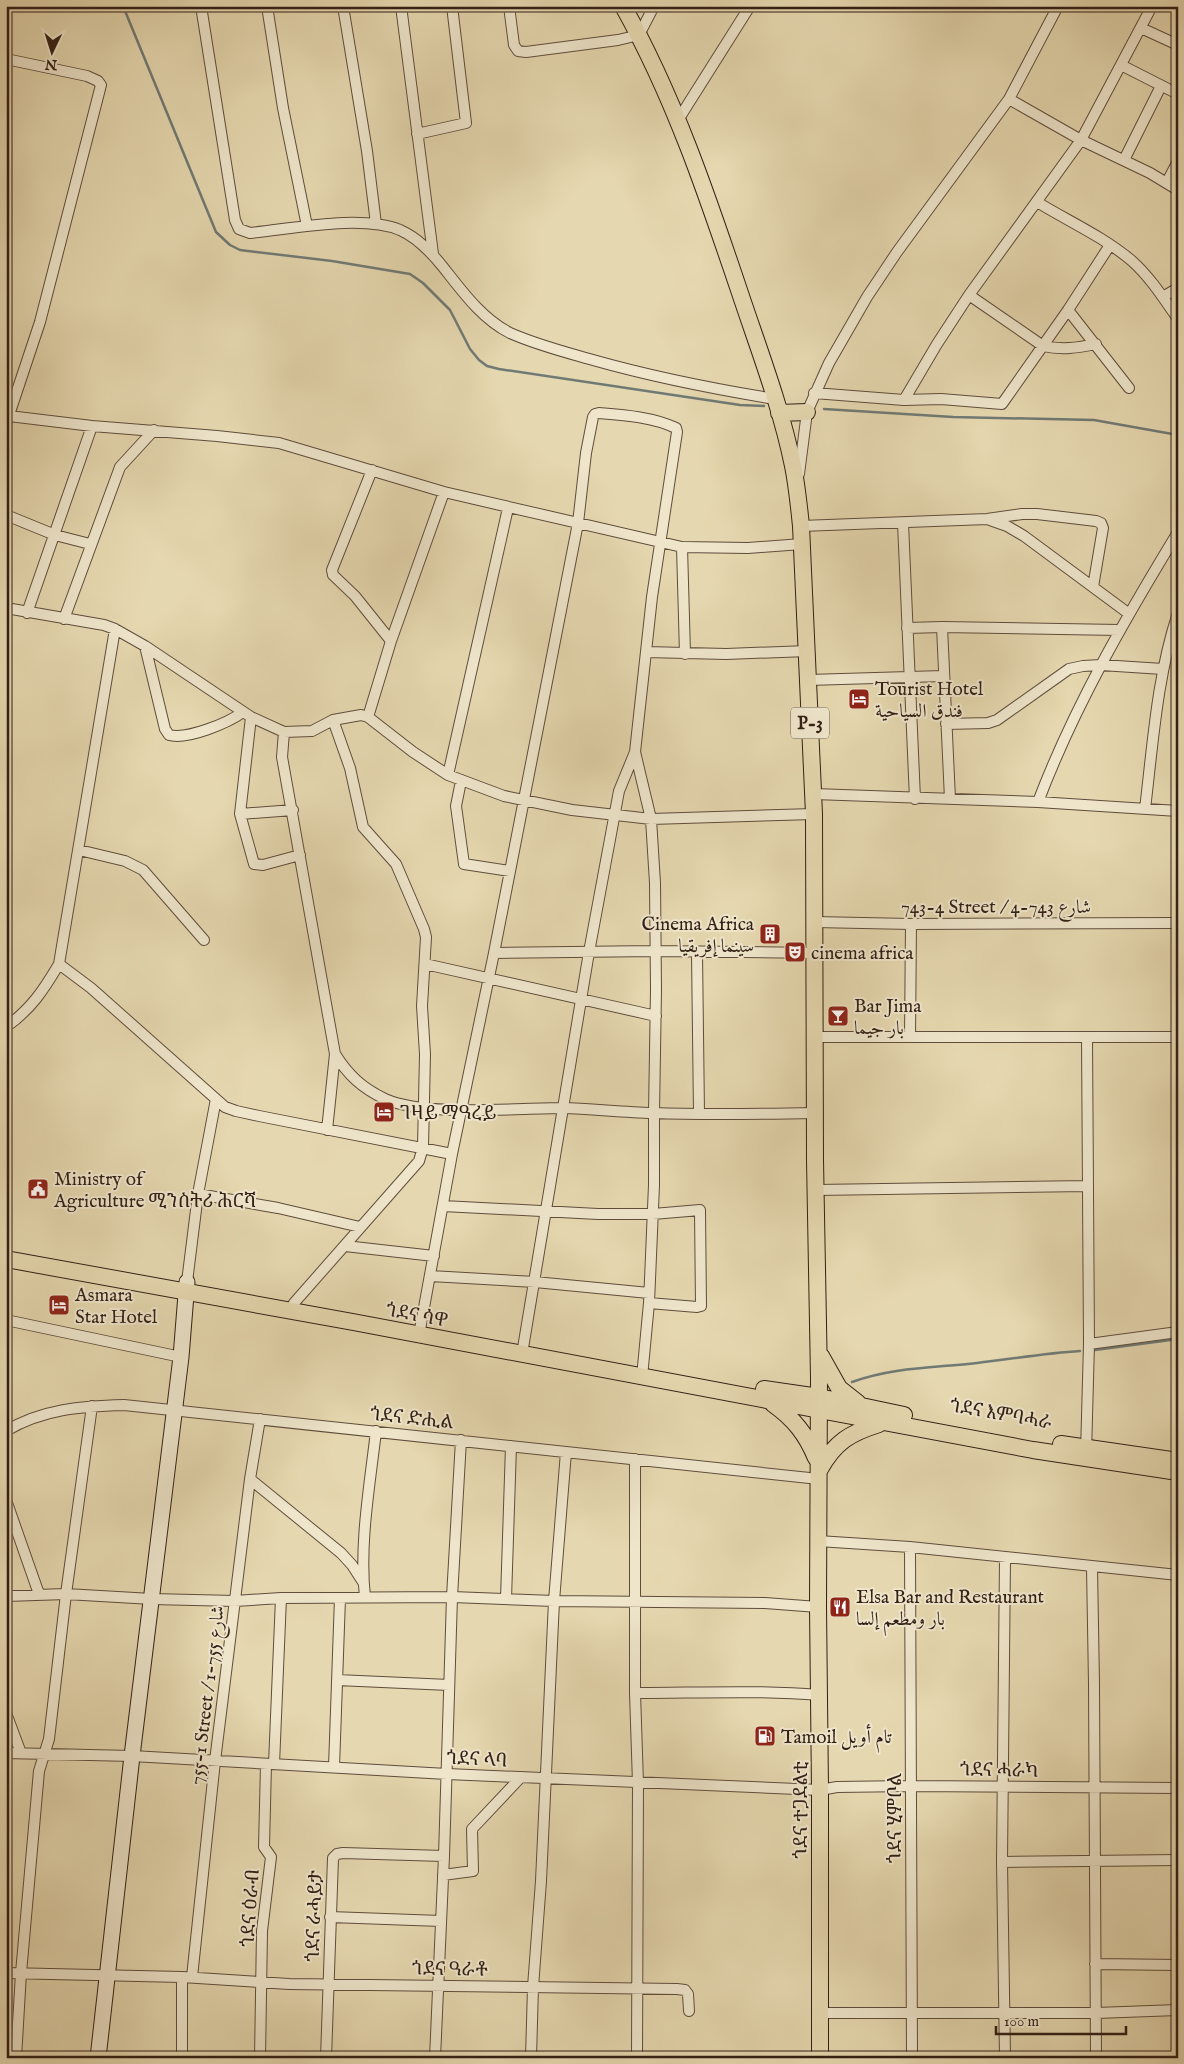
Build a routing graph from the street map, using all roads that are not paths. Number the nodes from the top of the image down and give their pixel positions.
1 (203, 6) edge
2 (267, 6) edge
3 (343, 6) edge
4 (401, 6) edge
5 (452, 6) edge
6 (509, 6) edge
7 (623, 6) edge
8 (654, 6) edge
9 (750, 6) edge
10 (1058, 6) edge
11 (1152, 6) edge
12 (1141, 28) junction
13 (639, 35) junction
14 (1178, 46) edge
15 (6, 60) edge
16 (1121, 65) junction
17 (1161, 86) junction
18 (1178, 94) edge
19 (1009, 99) junction
20 (678, 120) junction
21 (417, 134) junction
22 (1081, 140) junction
23 (1124, 160) junction
24 (1178, 161) edge
25 (1175, 186) edge
26 (1037, 202) junction
27 (376, 224) junction
28 (307, 226) junction
29 (1110, 245) junction
30 (433, 254) junction
31 (1178, 288) edge
32 (969, 294) junction
33 (1163, 297) junction
34 (1068, 310) junction
35 (1178, 319) edge
36 (1096, 344) junction
37 (1043, 346) junction
38 (1129, 388) dead end
39 (814, 393) junction
40 (904, 400) junction
41 (777, 406) junction
42 (807, 412) junction
43 (8, 420) edge
44 (92, 426) junction
45 (154, 430) junction
46 (372, 470) junction
47 (444, 492) junction
48 (797, 492) junction
49 (508, 508) junction
50 (6, 515) edge
51 (986, 519) junction
52 (903, 522) junction
53 (578, 523) junction
54 (801, 526) junction
55 (1178, 532) edge
56 (55, 535) junction
57 (661, 542) junction
58 (90, 544) junction
59 (802, 544) junction
60 (682, 547) junction
61 (1093, 587) junction
62 (6, 608) edge
63 (27, 612) junction
64 (1128, 613) junction
65 (1178, 613) edge
66 (64, 619) junction
67 (942, 627) junction
68 (115, 628) junction
69 (907, 628) junction
70 (1120, 630) junction
71 (392, 641) junction
72 (145, 646) junction
73 (808, 651) junction
74 (646, 652) junction
75 (686, 654) junction
76 (1101, 665) junction
77 (1163, 669) junction
78 (943, 676) junction
79 (909, 677) junction
80 (808, 680) junction
81 (247, 715) junction
82 (368, 717) junction
83 (333, 720) junction
84 (946, 724) junction
85 (284, 732) junction
86 (635, 752) junction
87 (448, 775) junction
88 (461, 781) junction
89 (814, 794) junction
90 (915, 799) junction
91 (950, 799) junction
92 (524, 801) junction
93 (1038, 802) junction
94 (1145, 809) junction
95 (293, 810) junction
96 (1178, 811) edge
97 (240, 814) junction
98 (814, 814) junction
99 (615, 816) junction
100 (651, 819) junction
101 (79, 850) junction
102 (300, 855) junction
103 (510, 870) junction
104 (814, 922) junction
105 (1178, 922) edge
106 (911, 924) junction
107 (204, 940) dead end
108 (655, 951) junction
109 (589, 952) junction
110 (494, 953) junction
111 (697, 953) junction
112 (814, 953) junction
113 (59, 964) junction
114 (426, 964) junction
115 (489, 978) junction
116 (582, 999) junction
117 (656, 1016) junction
118 (6, 1028) edge
119 (1088, 1036) junction
120 (910, 1037) junction
121 (1178, 1037) edge
122 (815, 1038) junction
123 (335, 1054) junction
124 (216, 1099) junction
125 (423, 1107) junction
126 (563, 1108) junction
127 (461, 1109) junction
128 (654, 1113) junction
129 (816, 1113) junction
130 (699, 1114) junction
131 (327, 1130) junction
132 (423, 1147) junction
133 (452, 1154) junction
134 (1087, 1186) junction
135 (816, 1190) junction
136 (198, 1194) junction
137 (443, 1206) junction
138 (546, 1212) junction
139 (653, 1214) junction
140 (360, 1227) junction
141 (345, 1246) junction
142 (6, 1250) edge
143 (434, 1256) junction
144 (6, 1259) edge
145 (430, 1276) junction
146 (535, 1282) junction
147 (187, 1287) junction
148 (649, 1298) junction
149 (292, 1307) junction
150 (6, 1320) edge
151 (419, 1330) junction
152 (1178, 1332) edge
153 (1089, 1344) junction
154 (523, 1349) junction
155 (819, 1354) junction
156 (180, 1357) junction
157 (642, 1371) junction
158 (774, 1396) junction
159 (819, 1404) junction
160 (92, 1406) junction
161 (862, 1406) junction
162 (174, 1410) junction
163 (260, 1419) junction
164 (884, 1422) junction
165 (6, 1431) edge
166 (376, 1431) junction
167 (461, 1440) junction
168 (511, 1446) junction
169 (566, 1452) junction
170 (1086, 1453) junction
171 (634, 1459) junction
172 (1178, 1461) edge
173 (819, 1471) junction
174 (1178, 1472) edge
175 (250, 1479) junction
176 (6, 1500) edge
177 (818, 1541) junction
178 (910, 1547) junction
179 (1005, 1558) junction
180 (1092, 1567) junction
181 (1178, 1575) edge
182 (363, 1582) junction
183 (39, 1594) junction
184 (66, 1594) junction
185 (6, 1596) edge
186 (364, 1597) junction
187 (452, 1597) junction
188 (281, 1598) junction
189 (340, 1598) junction
190 (152, 1599) junction
191 (506, 1599) junction
192 (235, 1601) junction
193 (554, 1601) junction
194 (635, 1602) junction
195 (818, 1607) junction
196 (337, 1680) junction
197 (449, 1685) junction
198 (635, 1693) junction
199 (819, 1695) junction
200 (6, 1713) edge
201 (6, 1753) edge
202 (20, 1753) junction
203 (43, 1754) junction
204 (132, 1756) junction
205 (215, 1761) junction
206 (270, 1764) junction
207 (334, 1767) junction
208 (446, 1774) junction
209 (521, 1777) junction
210 (546, 1778) junction
211 (638, 1782) junction
212 (911, 1786) junction
213 (1003, 1786) junction
214 (1095, 1788) junction
215 (1178, 1788) edge
216 (820, 1790) junction
217 (444, 1856) junction
218 (1094, 1860) junction
219 (1178, 1860) edge
220 (1002, 1862) junction
221 (443, 1875) junction
222 (330, 1917) junction
223 (441, 1921) junction
224 (1095, 1964) junction
225 (1178, 1964) edge
226 (6, 1973) edge
227 (21, 1973) junction
228 (107, 1975) junction
229 (187, 1977) junction
230 (263, 1983) junction
231 (328, 1984) junction
232 (438, 1985) junction
233 (533, 1987) junction
234 (636, 1990) junction
235 (1178, 2010) edge
236 (689, 2011) dead end
237 (912, 2012) junction
238 (1005, 2012) junction
239 (821, 2013) junction
240 (1096, 2013) junction
241 (16, 2058) edge
242 (98, 2058) edge
243 (182, 2058) edge
244 (260, 2058) edge
245 (326, 2058) edge
246 (435, 2058) edge
247 (531, 2058) edge
248 (637, 2058) edge
249 (820, 2058) edge
250 (912, 2058) edge
251 (1005, 2058) edge
252 (1096, 2058) edge

1 - 28 street
2 - 28 street
3 - 27 street
4 - 21 street
5 - 21 street
6 - 13 street
7 - 13 main road, P-3
8 - 13 street
9 - 20 street
10 - 19 street
11 - 12 street
12 - 14 street
12 - 16 street
13 - 20 main road, P-3
15 - 43 street
16 - 17 street
16 - 22 street
17 - 18 street
17 - 23 street
19 - 22 street
19 - 39 street
20 - 41 main road, P-3
21 - 30 street
22 - 23 street
22 - 26 street
23 - 25 street
24 - 25 street
26 - 29 street
26 - 32 street
27 - 28 street
27 - 30 street
29 - 33 street
29 - 34 street
30 - 41 street
31 - 33 street
32 - 37 street
32 - 40 street
33 - 35 street
34 - 36 street
34 - 37 street
36 - 37 street
36 - 38 street
37 - 40 street
39 - 40 street
39 - 42 street
41 - 42 main road
41 - 48 main road, P-3
42 - 48 street
43 - 44 street
44 - 45 street
44 - 56 street
45 - 46 street
45 - 58 street
46 - 47 street
46 - 71 street
47 - 49 street
47 - 71 street
48 - 54 main road, P-3
49 - 53 street
49 - 87 street
50 - 56 street
51 - 52 street
51 - 61 street
51 - 61 street
52 - 54 street
52 - 69 street
53 - 57 street
53 - 57 street
53 - 92 street
54 - 59 main road, P-3
55 - 64 street
56 - 58 street
56 - 63 street
57 - 60 street
57 - 74 street
58 - 66 street
59 - 60 street
59 - 73 main road, P-3
60 - 75 street
61 - 64 street
62 - 63 street
63 - 66 street
64 - 70 street
65 - 77 street
66 - 68 street
67 - 69 street
67 - 70 street
67 - 78 street
68 - 72 street
68 - 101 street
69 - 79 street
70 - 76 street
71 - 82 street
72 - 81 street
72 - 81 street
73 - 75 street
73 - 80 main road, P-3
74 - 75 street
74 - 86 street
76 - 77 street
76 - 84 street
76 - 93 street
77 - 94 street
78 - 79 street
78 - 84 street
79 - 80 street
79 - 90 street
80 - 89 main road, P-3
81 - 85 street
81 - 97 street
82 - 83 street
82 - 87 street
83 - 85 street
83 - 114 street
84 - 91 street
85 - 95 street
86 - 99 street
86 - 100 street
87 - 88 street
88 - 92 street
88 - 103 street
89 - 90 street
89 - 98 main road, P-3
90 - 91 street
91 - 93 street
92 - 99 street
92 - 103 street
93 - 94 street
94 - 96 street
95 - 97 street
95 - 102 street
97 - 102 street
98 - 100 street
98 - 104 main road, P-3
99 - 100 street
99 - 109 street
100 - 108 street
101 - 107 street
101 - 113 street
102 - 123 street
103 - 110 street
104 - 106 street, 743-4 Street / شارع 743-4
104 - 112 main road, P-3
105 - 106 street, 743-4 Street / شارع 743-4
106 - 120 street
108 - 109 street
108 - 111 street
108 - 117 street
109 - 110 street
109 - 116 street
110 - 115 street
111 - 112 street
111 - 130 street
112 - 122 main road, P-3
113 - 118 street
113 - 124 street
114 - 115 street
114 - 125 street
115 - 116 street
115 - 127 street
116 - 117 street
116 - 126 street
117 - 128 street
119 - 120 street
119 - 121 street
119 - 134 street
120 - 122 street
122 - 129 main road, P-3
123 - 125 street
123 - 131 street
124 - 131 street
124 - 136 street
125 - 127 street
125 - 132 street
126 - 127 street
126 - 128 street
126 - 138 street
127 - 133 street
128 - 130 street
128 - 139 street
129 - 130 street
129 - 135 main road, P-3
131 - 132 street
132 - 133 street
132 - 140 street
133 - 137 street
134 - 135 street
134 - 153 street
135 - 155 main road, P-3
136 - 140 street
136 - 147 street
137 - 138 street
137 - 143 street
138 - 139 street
138 - 146 street
139 - 148 street
139 - 148 street
140 - 141 street
141 - 143 street
141 - 149 street
142 - 147 main road, ጎደና ሳዋ
143 - 145 street
144 - 147 main road, ጎደና ሳዋ
145 - 146 street
145 - 151 street
146 - 148 street
146 - 154 street
147 - 149 main road, ጎደና ሳዋ
147 - 156 street
148 - 157 street
149 - 151 main road, ጎደና ሳዋ
150 - 156 street
151 - 154 main road, ጎደና ሳዋ
152 - 153 street
153 - 170 street
154 - 157 main road, ጎደና ሳዋ
155 - 158 main road
155 - 159 main road, P-3
155 - 161 main road
156 - 162 street
157 - 158 main road, ጎደና ሳዋ
158 - 159 main road, ጎደና ሳዋ
158 - 173 main road
159 - 161 main road, ጎደና እምባሓራ
159 - 164 main road, ጎደና እምባሓራ
159 - 173 main road, P-3
160 - 162 street, ጎደና ድሒል
160 - 165 street, ጎደና ድሒል
160 - 184 street
161 - 170 main road, ጎደና እምባሓራ
162 - 163 street, ጎደና ድሒል
162 - 190 street
163 - 166 street, ጎደና ድሒል
163 - 175 street, 755-1 Street / شارع 755-1
164 - 170 main road, ጎደና እምባሓራ
164 - 173 main road
166 - 167 street, ጎደና ድሒል
166 - 182 street
167 - 168 street, ጎደና ድሒል
167 - 187 street
168 - 169 street, ጎደና ድሒል
168 - 191 street
169 - 171 street, ጎደና ድሒል
169 - 193 street
170 - 172 main road, ጎደና እምባሓራ
170 - 174 main road, ጎደና እምባሓራ
171 - 173 street, ጎደና ድሒል
171 - 194 street
173 - 177 main road, ጎደና ተጋደልቲ / P-3
175 - 182 street
175 - 192 street, 755-1 Street / شارع 755-1
176 - 183 street
177 - 178 street
177 - 195 main road, ጎደና ተጋደልቲ / P-3
178 - 179 street
178 - 212 street, ጎደና ሂምቦል
179 - 180 street
179 - 213 street
180 - 181 street
180 - 214 street
182 - 186 street
183 - 184 street
183 - 185 street
184 - 190 street
184 - 203 street
186 - 187 street
186 - 189 street
187 - 191 street
187 - 197 street
188 - 189 street
188 - 192 street
188 - 206 street, ጎደና ዕራብ
189 - 196 street
190 - 192 street
190 - 204 street
191 - 193 street
192 - 205 street, 755-1 Street / شارع 755-1
193 - 194 street
193 - 210 street
194 - 195 street
194 - 198 street
195 - 199 main road, ጎደና ተጋደልቲ / P-3
196 - 197 street
196 - 207 street
197 - 208 street
198 - 199 street
198 - 211 street
199 - 216 main road, ጎደና ተጋደልቲ / P-3
200 - 202 street
201 - 202 street, ጎደና ላባ
202 - 203 street, ጎደና ላባ
203 - 204 street, ጎደና ላባ
203 - 227 street
204 - 205 street, ጎደና ላባ
204 - 228 street
205 - 206 street, ጎደና ላባ
205 - 229 street, 755-1 Street / شارع 755-1
206 - 207 street, ጎደና ላባ
206 - 230 street, ጎደና ዕራብ
207 - 208 street, ጎደና ላባ
208 - 209 street, ጎደና ላባ
208 - 217 street
209 - 210 street, ጎደና ላባ
209 - 221 street
210 - 211 street, ጎደና ላባ
210 - 233 street
211 - 216 street, ጎደና ላባ
211 - 234 street
212 - 213 street, ጎደና ሓራካ
212 - 216 street, ጎደና ሓራካ
212 - 237 street, ጎደና ሂምቦል
213 - 214 street, ጎደና ሓራካ
213 - 220 street
214 - 215 street, ጎደና ሓራካ
214 - 218 street
216 - 239 main road, ጎደና ተጋደልቲ / P-3
217 - 221 street
217 - 222 street, ጎደና ራሓይታ
218 - 219 street
218 - 220 street
218 - 224 street
220 - 238 street
221 - 223 street
222 - 223 street
222 - 231 street, ጎደና ራሓይታ
223 - 232 street
224 - 225 street
224 - 240 street
226 - 227 street, ጎደና ዓራቶ
227 - 228 street, ጎደና ዓራቶ
227 - 241 street
228 - 229 street, ጎደና ዓራቶ
228 - 242 street
229 - 230 street, ጎደና ዓራቶ
229 - 243 street, 755-1 Street / شارع 755-1
230 - 231 street, ጎደና ዓራቶ
230 - 244 street, ጎደና ዕራብ
231 - 232 street, ጎደና ዓራቶ
231 - 245 street, ጎደና ራሓይታ
232 - 233 street, ጎደና ዓራቶ
232 - 246 street
233 - 234 street, ጎደና ዓራቶ
233 - 247 street
234 - 236 street, ጎደና ዓራቶ
234 - 248 street
235 - 240 street
237 - 238 street
237 - 239 street
237 - 250 street, ጎደና ሂምቦል
238 - 240 street
238 - 251 street
239 - 249 main road, ጎደና ተጋደልቲ / P-3
240 - 252 street

